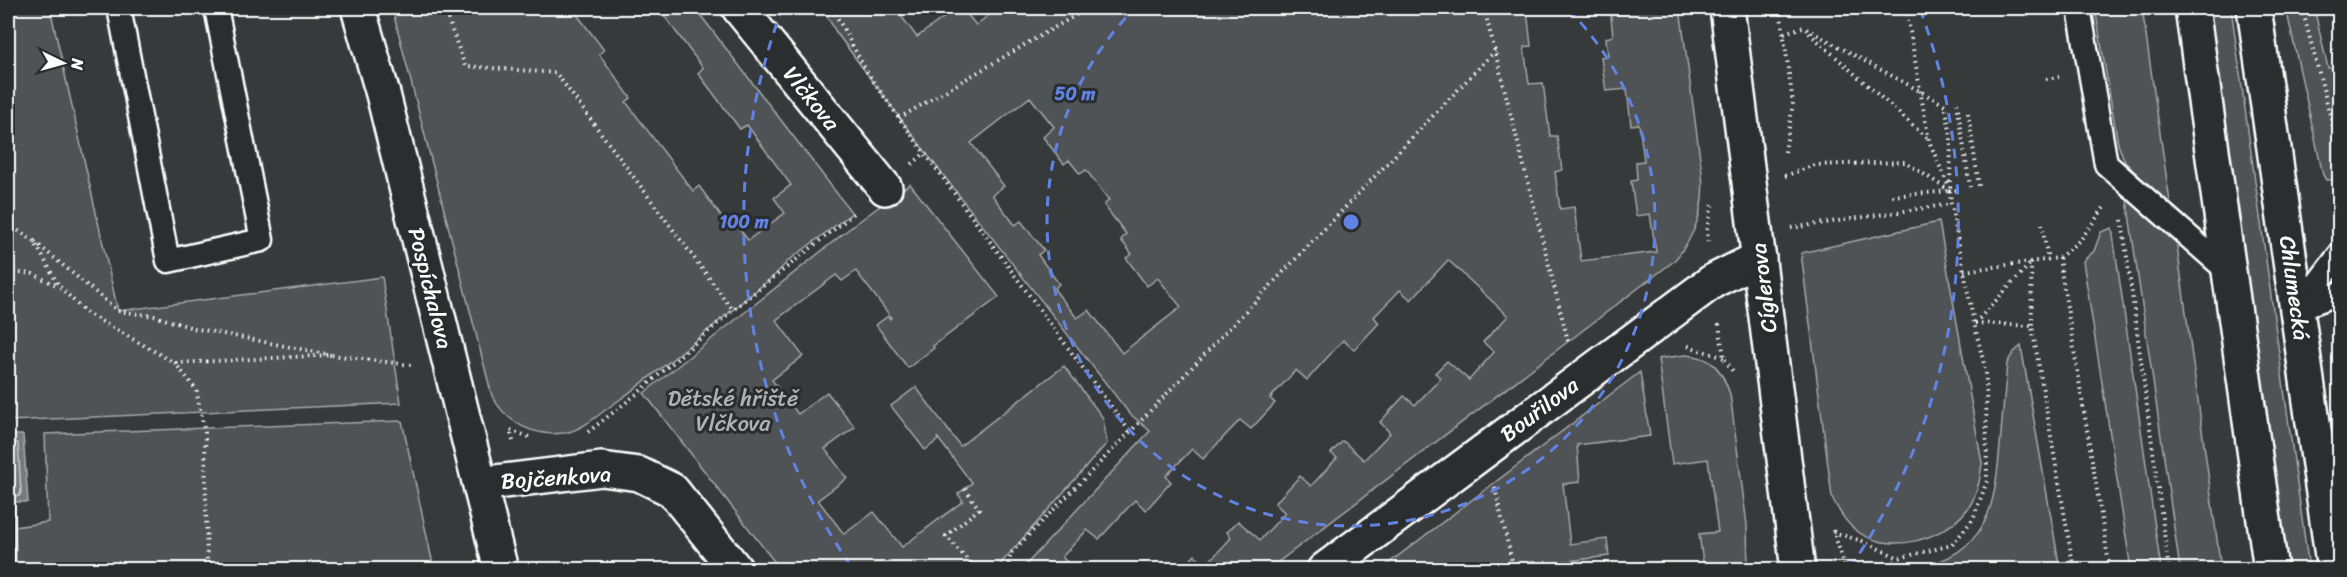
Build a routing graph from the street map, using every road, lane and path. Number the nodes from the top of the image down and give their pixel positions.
1 (119, 8) edge
2 (216, 8) edge
3 (358, 8) edge
4 (444, 8) edge
5 (739, 8) edge
6 (832, 8) edge
7 (1088, 8) edge
8 (1484, 8) edge
9 (1727, 8) edge
10 (1780, 8) edge
11 (1906, 8) edge
12 (2079, 8) edge
13 (2192, 8) edge
14 (2254, 8) edge
15 (2302, 8) edge
16 (1803, 27) junction
17 (1784, 33) junction
18 (1495, 51) junction
19 (1920, 91) junction
20 (1957, 102) dead end
21 (1968, 113) dead end
22 (899, 118) junction
23 (1929, 141) junction
24 (2340, 153) edge
25 (1785, 156) dead end
26 (2106, 164) junction
27 (1783, 167) dead end
28 (1979, 186) dead end
29 (885, 188) joint
30 (1970, 188) dead end
31 (1959, 190) dead end
32 (1950, 191) junction
33 (1892, 196) dead end
34 (2110, 199) junction
35 (1951, 204) junction
36 (8, 224) edge
37 (2042, 224) dead end
38 (1788, 229) dead end
39 (33, 241) junction
40 (2340, 254) edge
41 (1759, 258) junction
42 (2058, 258) junction
43 (2048, 260) junction
44 (2031, 263) junction
45 (1964, 271) junction
46 (8, 272) edge
47 (2230, 273) junction
48 (59, 286) junction
49 (2340, 293) edge
50 (2298, 309) junction
51 (733, 310) junction
52 (1974, 323) junction
53 (2032, 326) junction
54 (331, 356) junction
55 (175, 363) junction
56 (452, 369) junction
57 (1579, 379) junction
58 (1130, 432) junction
59 (581, 438) dead end
60 (540, 439) dead end
61 (1485, 450) junction
62 (2320, 467) junction
63 (522, 478) junction
64 (480, 484) junction
65 (965, 489) dead end
66 (2340, 520) edge
67 (1796, 554) edge
68 (1899, 558) junction
69 (207, 570) edge
70 (501, 570) edge
71 (735, 570) edge
72 (977, 570) edge
73 (1007, 570) edge
74 (1324, 570) edge
75 (1514, 570) edge
76 (1886, 570) edge
77 (2074, 570) edge
78 (2110, 570) edge
79 (2169, 570) edge
80 (2271, 570) edge
81 (2334, 570) edge

1 - 2 lane
3 - 56 street, Pospíchalova
4 - 51 path
5 - 29 street, Vlčkova
6 - 22 path
7 - 22 path
8 - 18 path
9 - 41 street, Cíglerova
10 - 17 path
11 - 19 path
12 - 26 lane
13 - 47 street
14 - 50 street, Chlumecká
15 - 24 path
16 - 17 path
16 - 19 path
16 - 23 path
17 - 25 path
18 - 57 path
18 - 58 path
19 - 23 path
19 - 32 path
20 - 30 path
21 - 28 path
22 - 58 path
23 - 32 path
26 - 34 path
26 - 47 lane
27 - 32 path
29 - 51 path
31 - 32 path
32 - 33 path
32 - 35 path
34 - 42 path
34 - 79 path
35 - 38 path
35 - 45 path
36 - 39 path
37 - 43 path
39 - 48 path
39 - 54 path
40 - 50 lane
41 - 57 street, Bouřilova
41 - 67 street, Cíglerova
42 - 43 path
42 - 78 path
43 - 44 path
44 - 45 path
44 - 52 path
44 - 53 path
45 - 52 path
46 - 48 path
47 - 80 street
48 - 55 path
49 - 50 lane
50 - 62 street, Chlumecká
51 - 59 path
52 - 53 path
52 - 68 path
53 - 77 path
54 - 55 path
54 - 56 path
55 - 69 path
56 - 64 street, Pospíchalova
57 - 61 street, Bouřilova
58 - 73 path
60 - 63 path
61 - 74 street, Bouřilova
61 - 75 path
62 - 66 street
62 - 81 street, Chlumecká
63 - 64 street, Bojčenkova
63 - 71 street, Bojčenkova
64 - 70 street, Pospíchalova
65 - 72 path
67 - 68 path
68 - 76 path

